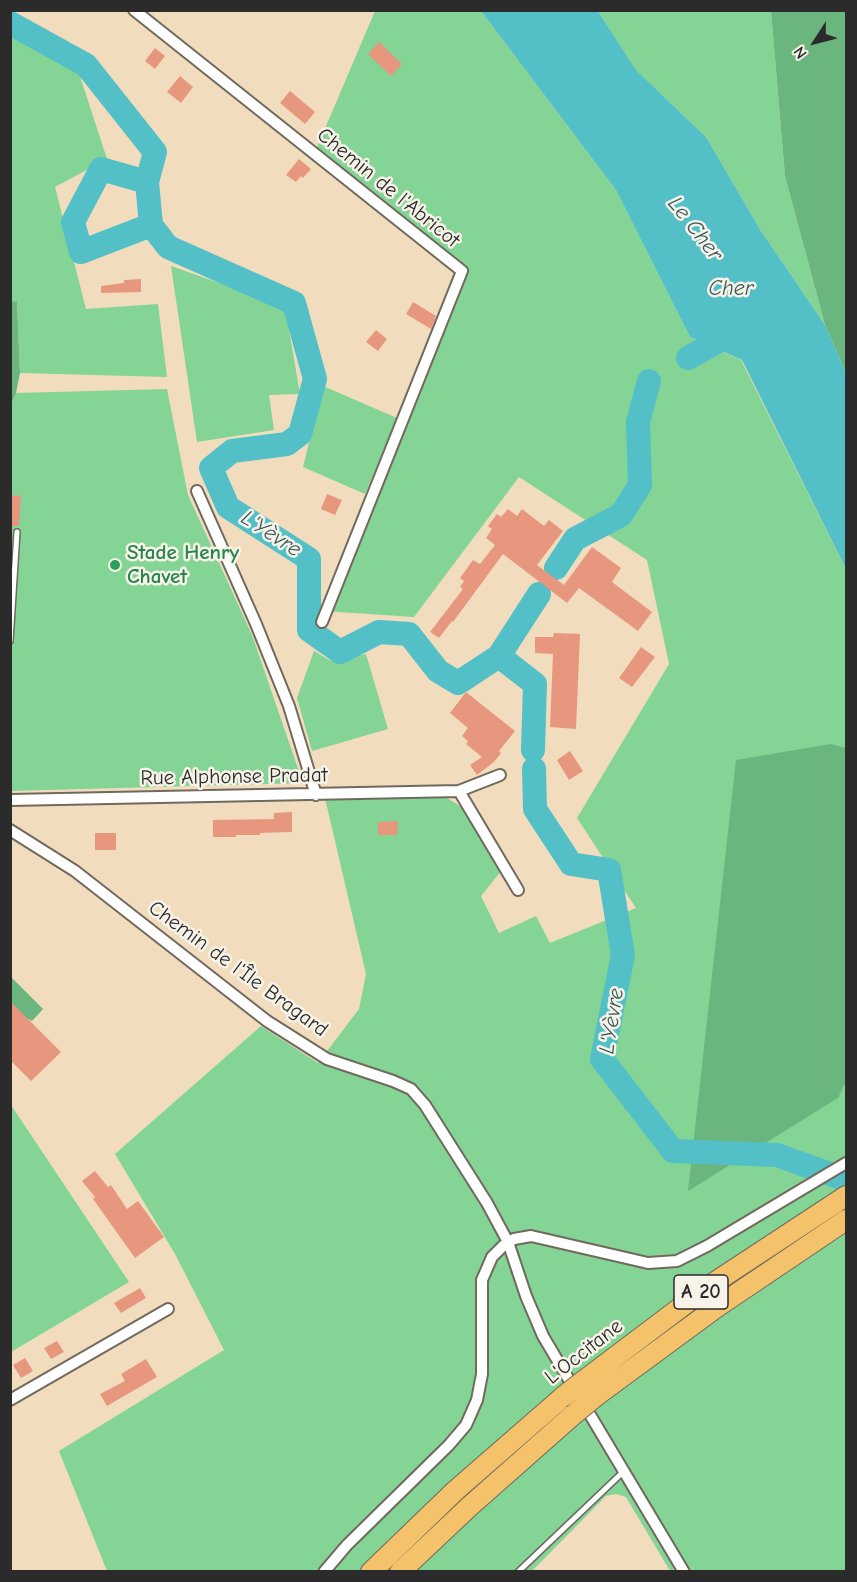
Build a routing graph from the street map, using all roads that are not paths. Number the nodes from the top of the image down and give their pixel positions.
1 (134, 10) edge
2 (197, 491) dead end
3 (17, 532) dead end
4 (322, 622) dead end
5 (10, 641) edge
6 (500, 775) dead end
7 (459, 791) junction
8 (316, 795) junction
9 (10, 800) edge
10 (10, 830) edge
11 (518, 890) dead end
12 (846, 1163) edge
13 (846, 1196) edge
14 (842, 1223) edge
15 (508, 1242) junction
16 (168, 1309) dead end
17 (10, 1400) edge
18 (623, 1472) junction
19 (324, 1572) edge
20 (371, 1572) edge
21 (400, 1572) edge
22 (518, 1572) edge
23 (684, 1572) edge

1 - 4 street, Chemin de l'Abricot
2 - 8 street
3 - 5 lane
6 - 7 street, Rue Alphonse Pradat
7 - 8 street, Rue Alphonse Pradat
7 - 11 street
8 - 9 street, Rue Alphonse Pradat
10 - 15 street, Chemin de l'Île Bragard
12 - 15 street
13 - 20 highway, L'Occitane / A 20, bridge
14 - 21 highway, L'Occitane / A 20, bridge
15 - 18 street, Chemin de l'Île Bragard
15 - 19 street
16 - 17 street
18 - 22 lane
18 - 23 street, Chemin de l'Île Bragard

